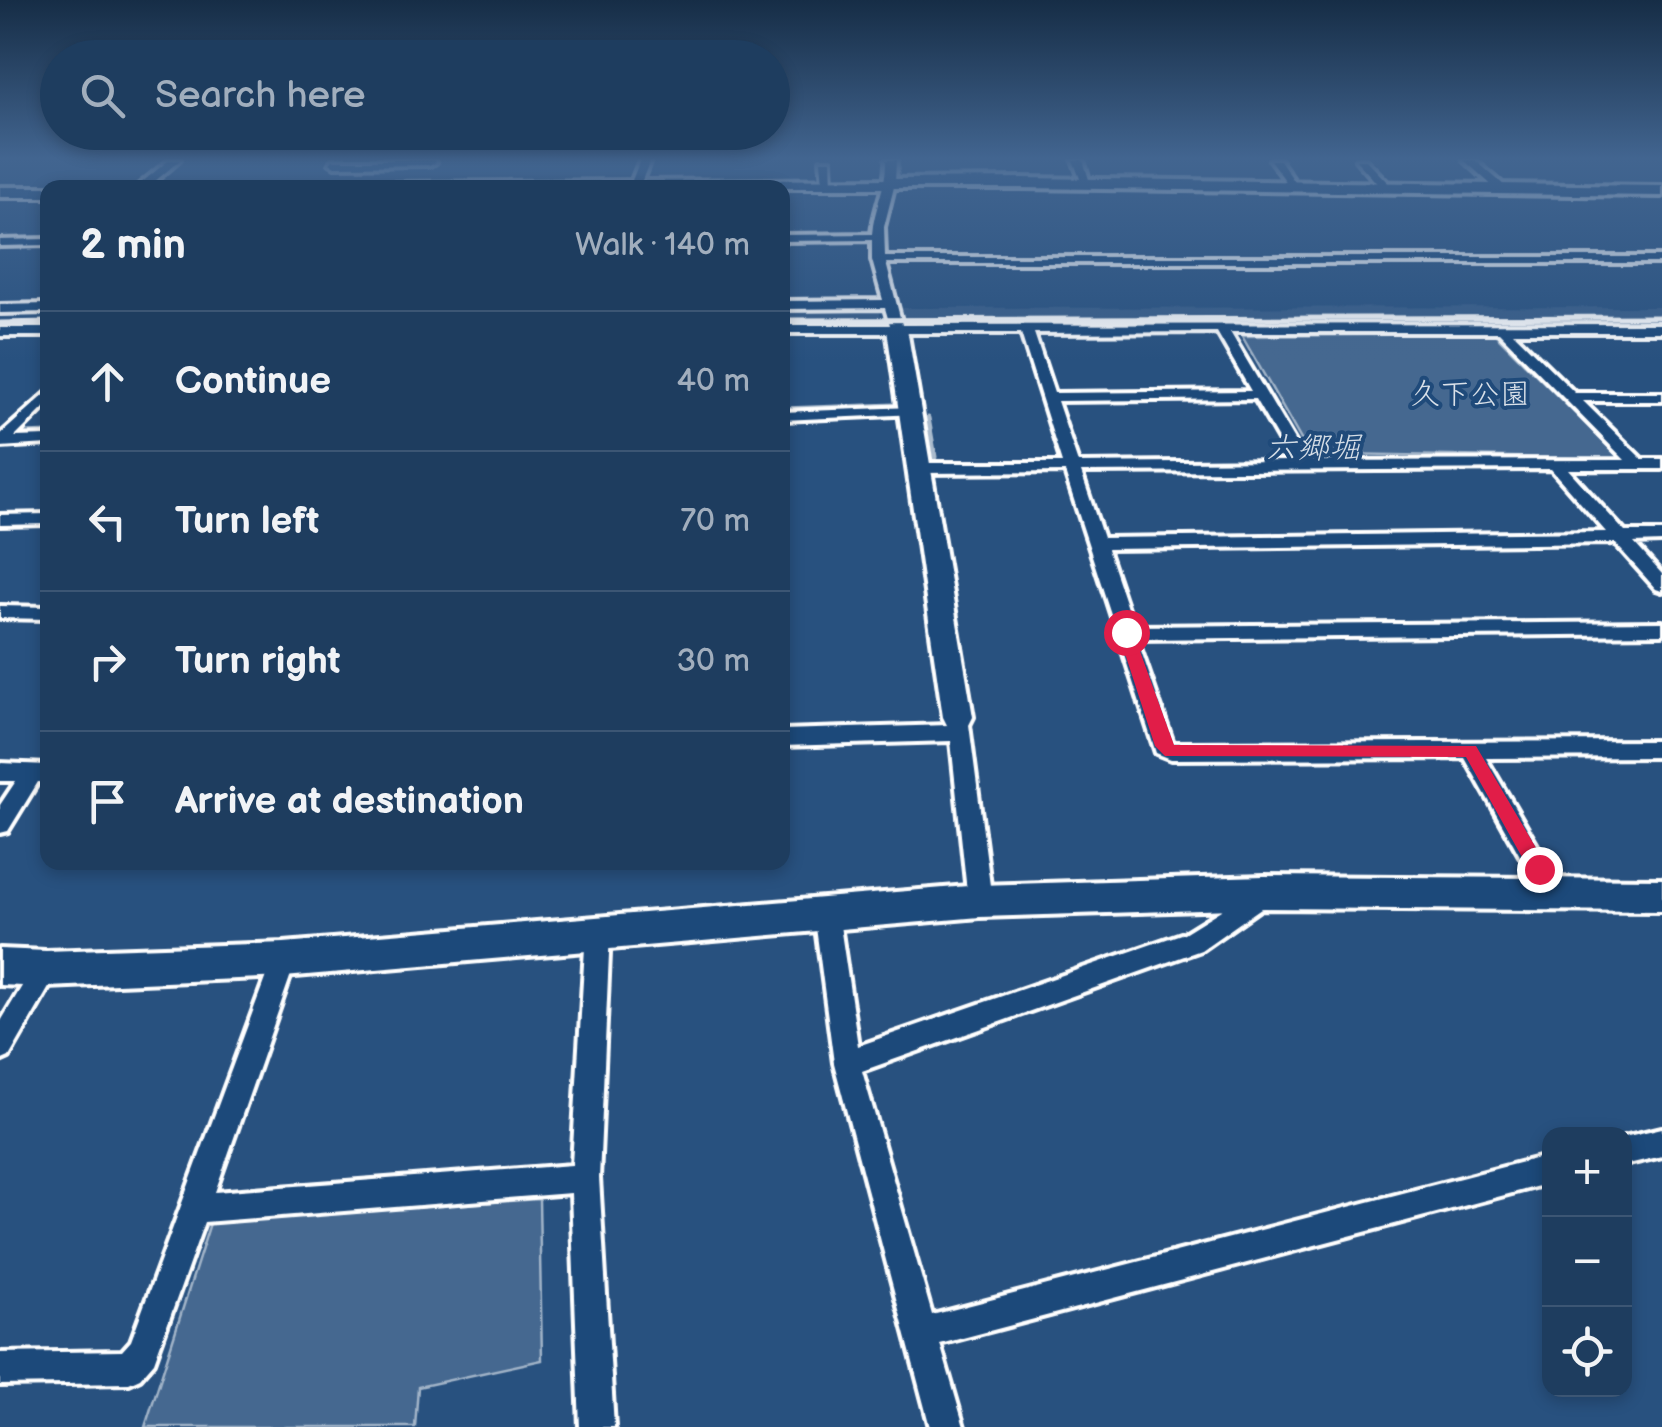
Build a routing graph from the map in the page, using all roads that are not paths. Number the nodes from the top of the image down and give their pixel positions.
1 (879, 227) edge
2 (878, 237) junction
3 (790, 238) edge
4 (40, 242) edge
5 (0, 243) edge
6 (878, 260) junction
7 (1662, 260) edge
8 (790, 304) edge
9 (889, 304) junction
10 (0, 308) edge
11 (40, 308) edge
12 (1026, 328) junction
13 (1220, 328) junction
14 (1502, 328) junction
15 (1662, 328) edge
16 (790, 329) edge
17 (897, 329) junction
18 (0, 332) edge
19 (40, 332) edge
20 (1260, 395) junction
21 (1662, 396) edge
22 (1048, 397) junction
23 (1571, 398) junction
24 (40, 404) edge
25 (912, 412) junction
26 (790, 416) edge
27 (40, 440) edge
28 (0, 442) edge
29 (1300, 464) junction
30 (1554, 464) junction
31 (1638, 464) junction
32 (1662, 464) edge
33 (1069, 465) junction
34 (918, 468) junction
35 (40, 519) edge
36 (0, 520) edge
37 (1620, 538) junction
38 (1662, 538) edge
39 (1097, 544) junction
40 (1662, 585) edge
41 (0, 612) edge
42 (40, 613) edge
43 (1662, 628) edge
44 (1126, 632) junction
45 (959, 724) junction
46 (790, 737) edge
47 (1470, 750) junction
48 (1662, 750) edge
49 (0, 772) edge
50 (39, 775) edge
51 (0, 824) edge
52 (1264, 892) junction
53 (1554, 895) junction
54 (1662, 896) edge
55 (980, 901) junction
56 (826, 912) junction
57 (598, 930) junction
58 (284, 960) junction
59 (0, 967) edge
60 (46, 970) junction
61 (0, 1048) edge
62 (846, 1062) junction
63 (1662, 1142) edge
64 (1632, 1149) edge
65 (1542, 1170) edge
66 (586, 1178) junction
67 (196, 1208) junction
68 (921, 1333) junction
69 (0, 1369) edge
70 (597, 1427) edge
71 (947, 1427) edge

1 - 2 street
2 - 3 street
2 - 6 street
4 - 5 street
6 - 7 street
6 - 9 street
8 - 9 street
9 - 17 street
10 - 11 street
12 - 13 street
12 - 17 street
12 - 22 street
13 - 14 street
13 - 20 street
14 - 15 street
14 - 23 street
16 - 17 street
17 - 25 street
18 - 19 street
20 - 22 street
20 - 29 street
21 - 23 street
22 - 33 street
23 - 31 street
24 - 28 street
25 - 26 street
25 - 34 street
27 - 28 street
29 - 30 street
29 - 33 street
30 - 31 street
30 - 37 street
31 - 32 street
33 - 34 street
33 - 39 street
34 - 45 street
35 - 36 street
37 - 38 street
37 - 39 street
37 - 40 street
39 - 44 street
41 - 42 street
43 - 44 street
44 - 47 street
45 - 46 street
45 - 55 street
47 - 48 street
47 - 53 street
49 - 50 street
50 - 51 street
52 - 53 street
52 - 55 street
52 - 62 street
53 - 54 street
55 - 56 street
56 - 57 street
56 - 62 street
57 - 58 street
57 - 66 street
58 - 60 street
58 - 67 street
59 - 60 street
60 - 61 street
62 - 68 street
63 - 64 street
65 - 68 street
66 - 67 street
66 - 70 street
67 - 69 street
68 - 71 street

